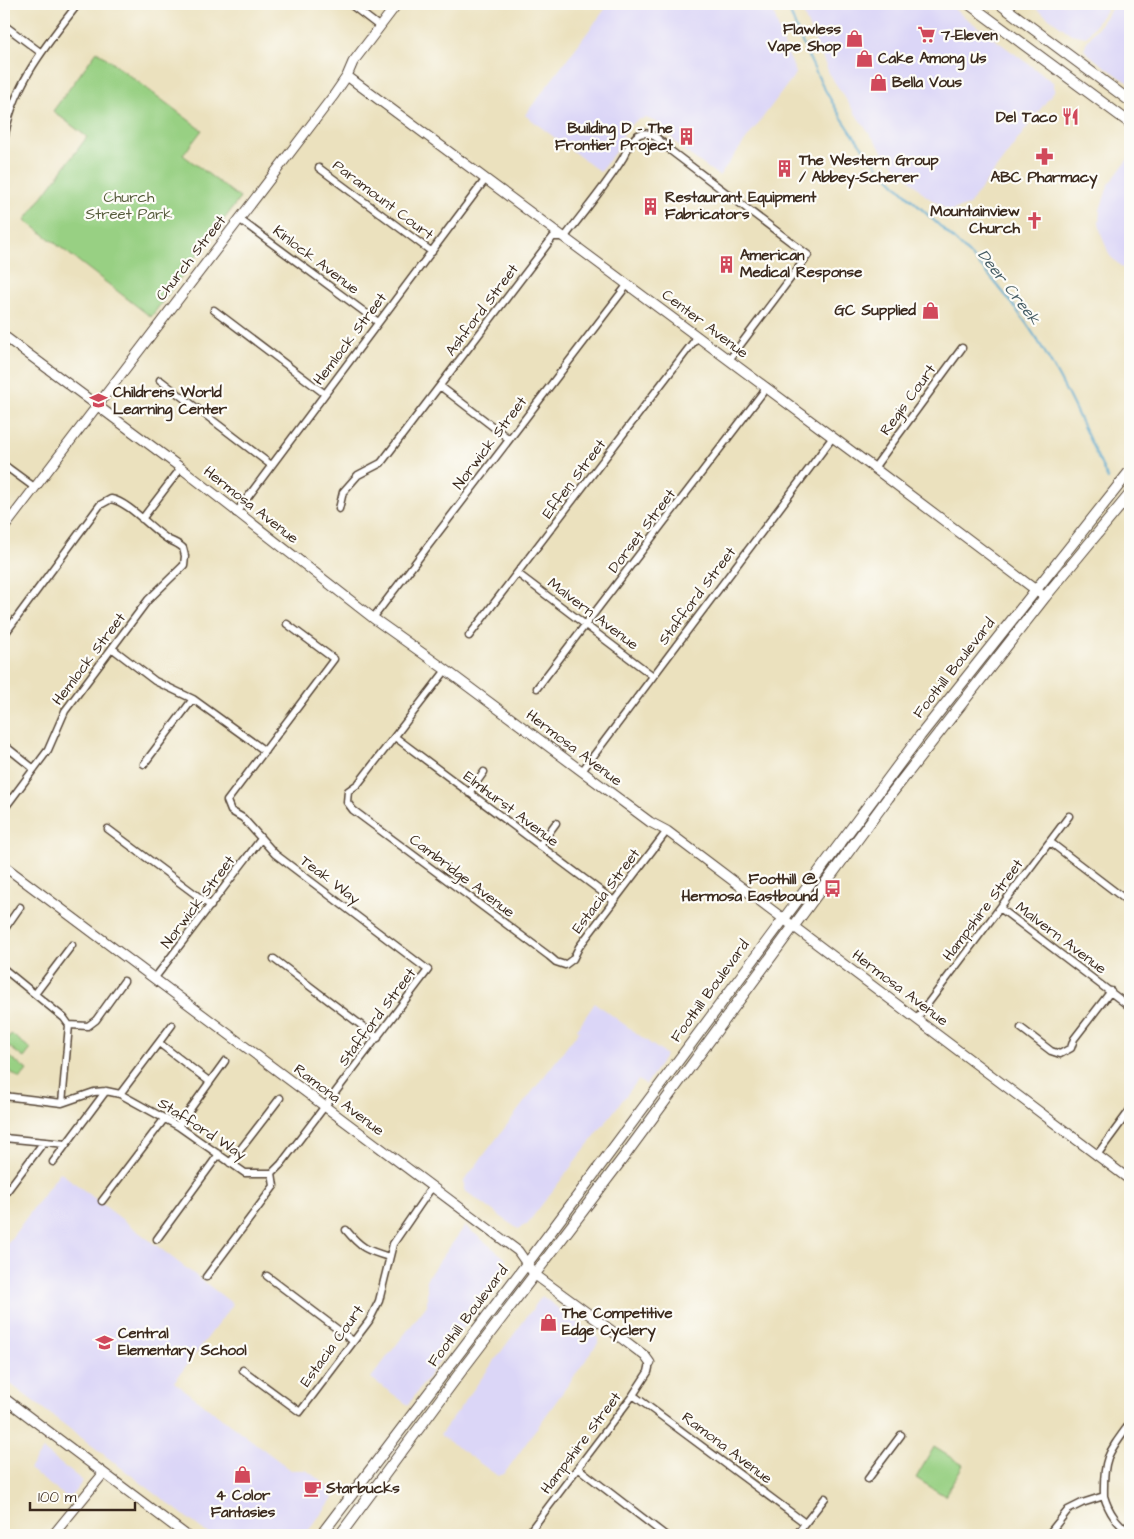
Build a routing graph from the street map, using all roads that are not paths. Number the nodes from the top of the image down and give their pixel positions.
1 (78, 4) edge
2 (350, 4) edge
3 (397, 4) edge
4 (969, 4) edge
5 (1000, 4) edge
6 (4, 25) edge
7 (380, 26) junction
8 (40, 52) junction
9 (348, 76) junction
10 (1130, 101) edge
11 (1130, 123) edge
12 (5, 125) edge
13 (4, 141) edge
14 (319, 168) dead end
15 (485, 180) junction
16 (239, 219) junction
17 (565, 237) junction
18 (432, 252) junction
19 (628, 284) junction
20 (214, 310) dead end
21 (378, 322) junction
22 (4, 336) edge
23 (698, 336) junction
24 (962, 348) dead end
25 (730, 360) junction
26 (160, 380) dead end
27 (440, 386) junction
28 (767, 387) junction
29 (325, 394) junction
30 (96, 405) junction
31 (833, 437) junction
32 (509, 439) junction
33 (4, 465) edge
34 (271, 465) junction
35 (181, 468) junction
36 (874, 468) junction
37 (1130, 471) edge
38 (34, 487) junction
39 (1130, 494) edge
40 (339, 509) dead end
41 (236, 513) junction
42 (142, 519) junction
43 (4, 528) edge
44 (517, 573) junction
45 (1035, 590) junction
46 (1045, 597) junction
47 (373, 618) junction
48 (287, 624) dead end
49 (586, 625) junction
50 (4, 635) edge
51 (469, 636) dead end
52 (112, 649) junction
53 (446, 670) junction
54 (653, 676) junction
55 (537, 688) dead end
56 (193, 698) junction
57 (394, 737) junction
58 (4, 745) edge
59 (265, 751) junction
60 (144, 764) dead end
61 (34, 769) junction
62 (484, 772) dead end
63 (582, 772) junction
64 (469, 793) junction
65 (4, 809) edge
66 (1069, 816) dead end
67 (556, 823) dead end
68 (108, 829) dead end
69 (667, 831) junction
70 (261, 839) junction
71 (1050, 842) junction
72 (539, 846) junction
73 (4, 866) edge
74 (614, 900) junction
75 (1130, 903) edge
76 (211, 906) junction
77 (20, 907) dead end
78 (1000, 908) junction
79 (783, 919) junction
80 (794, 926) junction
81 (4, 930) edge
82 (72, 945) dead end
83 (274, 960) dead end
84 (565, 965) joint
85 (4, 969) edge
86 (428, 970) joint
87 (154, 979) junction
88 (124, 981) dead end
89 (1111, 992) junction
90 (35, 994) junction
91 (1130, 1007) edge
92 (917, 1018) junction
93 (172, 1025) dead end
94 (70, 1026) junction
95 (1021, 1028) dead end
96 (378, 1038) junction
97 (159, 1043) junction
98 (225, 1061) dead end
99 (210, 1082) junction
100 (106, 1092) junction
101 (120, 1094) junction
102 (4, 1096) edge
103 (280, 1098) dead end
104 (62, 1103) junction
105 (325, 1106) junction
106 (1130, 1110) edge
107 (165, 1118) junction
108 (178, 1126) junction
109 (4, 1138) edge
110 (43, 1143) junction
111 (66, 1144) junction
112 (219, 1154) junction
113 (1097, 1155) junction
114 (53, 1162) dead end
115 (230, 1163) junction
116 (272, 1172) junction
117 (1130, 1180) edge
118 (432, 1187) junction
119 (4, 1195) edge
120 (102, 1201) dead end
121 (346, 1230) dead end
122 (156, 1239) dead end
123 (388, 1257) junction
124 (526, 1264) junction
125 (534, 1274) junction
126 (267, 1276) dead end
127 (206, 1277) dead end
128 (353, 1341) junction
129 (650, 1363) joint
130 (243, 1370) dead end
131 (633, 1395) junction
132 (4, 1398) edge
133 (1130, 1423) edge
134 (901, 1435) dead end
135 (578, 1468) junction
136 (103, 1474) junction
137 (868, 1479) dead end
138 (1104, 1496) junction
139 (826, 1498) dead end
140 (806, 1523) junction
141 (1130, 1533) edge
142 (53, 1535) edge
143 (186, 1535) edge
144 (321, 1535) edge
145 (340, 1535) edge
146 (526, 1535) edge
147 (665, 1535) edge
148 (796, 1535) edge
149 (1048, 1535) edge

1 - 8 street
2 - 7 street
3 - 7 street, Church Street
4 - 11 main road
5 - 10 main road
6 - 8 street
7 - 9 street, Church Street
8 - 12 street
9 - 15 street, Center Avenue
9 - 16 street, Church Street
12 - 13 street
14 - 18 street, Paramount Court
15 - 17 street, Center Avenue
15 - 18 street, Hemlock Street
16 - 21 street, Kinlock Avenue
16 - 30 street, Church Street
17 - 19 street, Center Avenue
17 - 25 street, Ashford Street
17 - 27 street, Ashford Street
18 - 21 street, Hemlock Street
19 - 23 street, Center Avenue
19 - 32 street, Norwick Street
20 - 29 street
21 - 29 street, Hemlock Street
22 - 30 street, Hermosa Avenue
23 - 25 street, Center Avenue
23 - 44 street, Effen Street
24 - 36 street, Regis Court
25 - 28 street, Center Avenue
26 - 34 street
27 - 32 street
27 - 40 street, Ashford Street
28 - 31 street, Center Avenue
28 - 49 street, Dorset Street
29 - 34 street, Hemlock Street
30 - 35 street, Hermosa Avenue
30 - 38 street, Church Street
31 - 36 street, Center Avenue
31 - 54 street, Stafford Street
32 - 47 street, Norwick Street
33 - 38 street
34 - 41 street, Hemlock Street
35 - 41 street, Hermosa Avenue
35 - 42 street
36 - 45 street, Center Avenue
37 - 45 main road, Foothill Boulevard
38 - 43 street, Church Street
39 - 46 main road, Foothill Boulevard
41 - 47 street, Hermosa Avenue
42 - 50 street
42 - 52 street, Hemlock Street
44 - 49 street, Malvern Avenue
44 - 51 street, Effen Street
45 - 46 street, Center Avenue
45 - 79 main road, Foothill Boulevard
46 - 80 main road, Foothill Boulevard
47 - 53 street, Hermosa Avenue
48 - 59 street
49 - 54 street, Malvern Avenue
49 - 55 street, Dorset Street
52 - 56 street
52 - 61 street, Hemlock Street
53 - 57 street
53 - 63 street, Hermosa Avenue
54 - 63 street, Stafford Street
56 - 59 street
56 - 60 street
57 - 64 street, Elmhurst Avenue
57 - 84 street, Cambridge Avenue
58 - 61 street
59 - 70 street, Teak Way
61 - 65 street, Hemlock Street
62 - 64 street
63 - 69 street, Hermosa Avenue
64 - 72 street, Elmhurst Avenue
66 - 71 street, Hampshire Street
67 - 72 street
68 - 76 street
69 - 74 street, Estacia Street
69 - 79 street, Hermosa Avenue
70 - 76 street, Norwick Street
70 - 86 street, Teak Way
71 - 75 street
71 - 78 street, Hampshire Street
72 - 74 street, Elmhurst Avenue
73 - 87 street, Ramona Avenue
74 - 84 street, Estacia Street
76 - 87 street, Norwick Street
77 - 81 street
78 - 89 street, Malvern Avenue
78 - 92 street, Hampshire Street
79 - 80 street, Hermosa Avenue
79 - 124 main road, Foothill Boulevard
80 - 92 street, Hermosa Avenue
80 - 125 main road, Foothill Boulevard
82 - 90 street
83 - 96 street
85 - 90 street
86 - 96 street, Stafford Street
87 - 105 street, Ramona Avenue
88 - 94 street
89 - 91 street, Malvern Avenue
89 - 95 street
90 - 94 street
92 - 113 street, Hermosa Avenue
93 - 97 street
94 - 104 street
96 - 105 street, Stafford Street
97 - 99 street
97 - 101 street
98 - 99 street
99 - 108 street
100 - 101 street, Stafford Way
100 - 104 street, Stafford Way
100 - 111 street
101 - 107 street, Stafford Way
102 - 104 street, Stafford Way
103 - 115 street
105 - 116 street, Stafford Street
105 - 118 street, Ramona Avenue
106 - 113 street
107 - 108 street, Stafford Way
107 - 120 street
108 - 112 street, Stafford Way
109 - 110 street
110 - 111 street
110 - 119 street
111 - 114 street
112 - 115 street, Stafford Way
112 - 122 street
113 - 117 street, Hermosa Avenue
115 - 116 street, Stafford Way
116 - 127 street
118 - 123 street, Estacia Court
118 - 124 street, Ramona Avenue
121 - 123 street
123 - 128 street, Estacia Court
124 - 125 street, Ramona Avenue
124 - 144 main road, Foothill Boulevard
125 - 129 street, Ramona Avenue
125 - 145 main road, Foothill Boulevard
126 - 128 street
128 - 130 street, Estacia Court
129 - 131 street, Hampshire Street
131 - 135 street, Hampshire Street
131 - 140 street, Ramona Avenue
132 - 136 street
133 - 138 street
134 - 137 street
135 - 146 street, Hampshire Street
135 - 147 street
136 - 142 street
136 - 143 street
138 - 141 street
138 - 149 street
139 - 140 street
140 - 148 street

